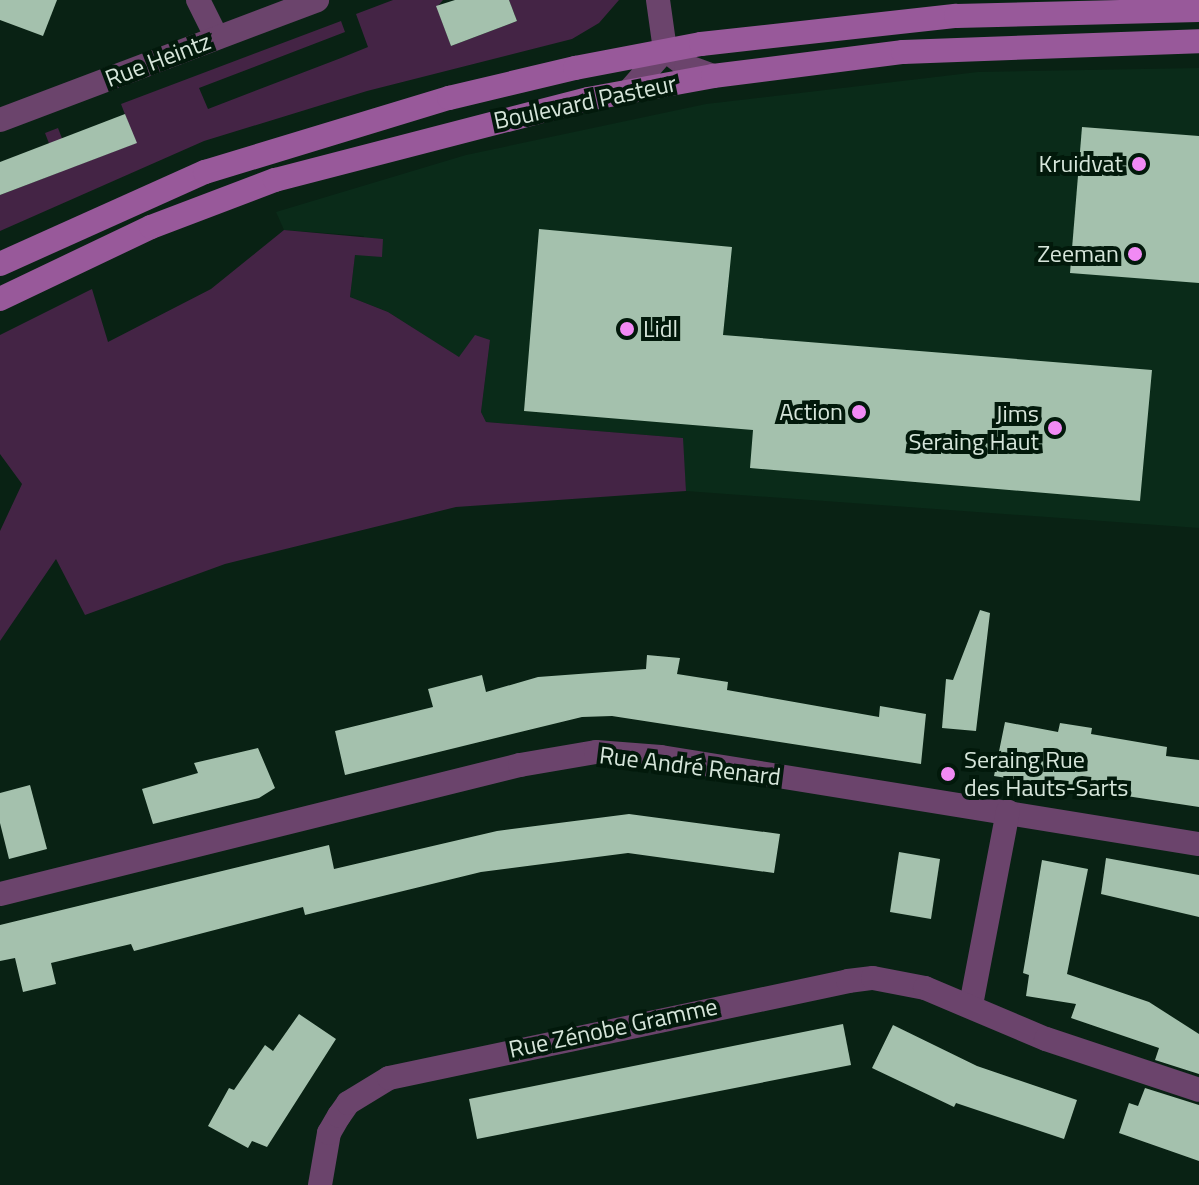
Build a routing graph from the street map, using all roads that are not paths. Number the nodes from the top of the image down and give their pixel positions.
1 (198, 0) edge
2 (317, 0) edge
3 (658, 0) edge
4 (1199, 10) edge
5 (217, 38) junction
6 (1199, 41) edge
7 (665, 50) junction
8 (713, 76) junction
9 (630, 90) junction
10 (0, 120) edge
11 (0, 264) edge
12 (0, 299) edge
13 (1008, 811) junction
14 (1199, 844) edge
15 (0, 894) edge
16 (971, 1005) junction
17 (1199, 1090) edge
18 (320, 1185) edge

1 - 5 street
2 - 5 street, Rue Heintz
3 - 7 street
4 - 7 street, Boulevard Pasteur
5 - 10 street, Rue Heintz
6 - 8 street, Boulevard Pasteur
7 - 8 street
7 - 9 street
7 - 11 street, Boulevard Pasteur
8 - 9 street, Boulevard Pasteur
9 - 12 street, Boulevard Pasteur
13 - 14 street, Rue André Renard
13 - 15 street, Rue André Renard
13 - 16 street
16 - 17 street, Rue Zénobe Gramme
16 - 18 street, Rue Zénobe Gramme

